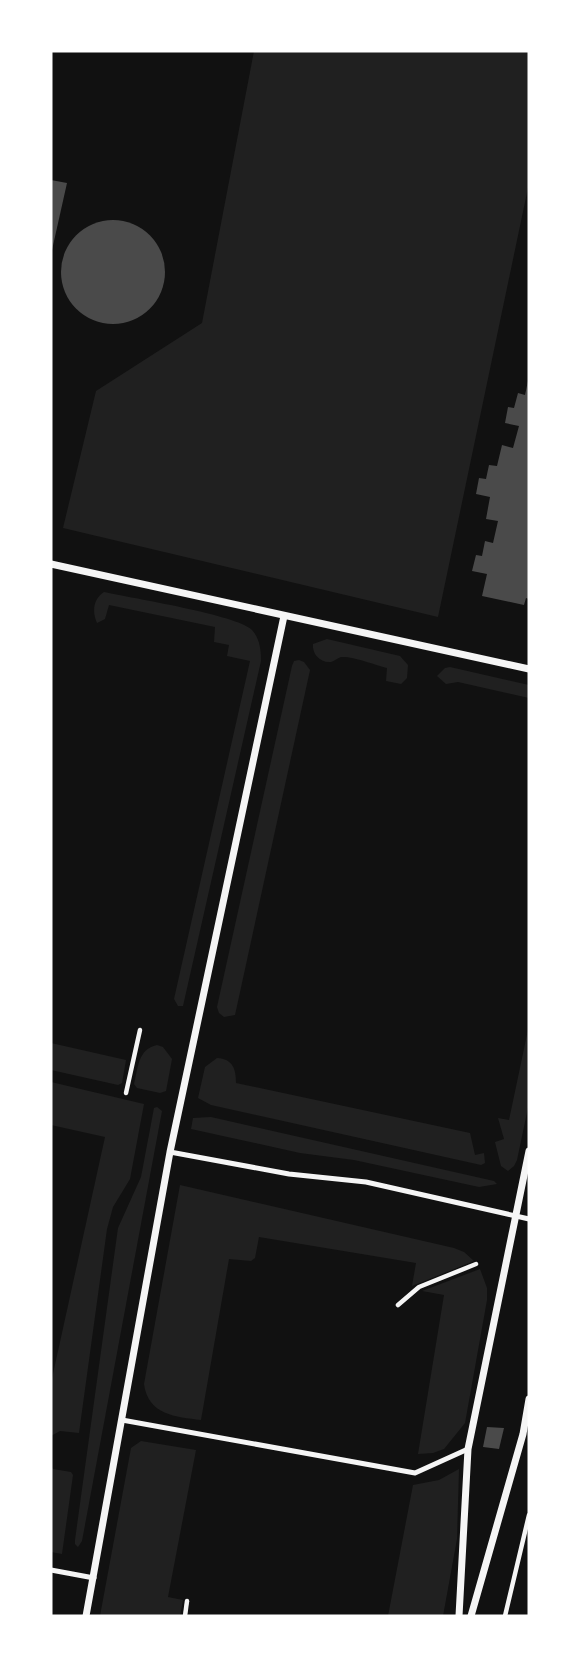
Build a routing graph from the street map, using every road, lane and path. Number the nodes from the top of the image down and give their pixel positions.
1 (51, 564) edge
2 (284, 616) junction
3 (529, 669) edge
4 (140, 1030) dead end
5 (126, 1093) dead end
6 (529, 1151) edge
7 (170, 1152) junction
8 (514, 1216) junction
9 (529, 1219) edge
10 (476, 1264) dead end
11 (397, 1305) dead end
12 (529, 1399) edge
13 (122, 1420) junction
14 (468, 1449) junction
15 (529, 1515) edge
16 (51, 1570) edge
17 (94, 1578) junction
18 (187, 1601) dead end
19 (86, 1616) edge
20 (184, 1616) edge
21 (459, 1616) edge
22 (471, 1616) edge
23 (505, 1616) edge

1 - 2 street
2 - 3 street
2 - 7 street
4 - 5 path
6 - 8 street
7 - 8 lane
7 - 13 street
8 - 9 lane
8 - 14 street
10 - 11 path
12 - 22 street
13 - 14 lane
13 - 17 street
14 - 21 street
15 - 23 path
16 - 17 lane
17 - 19 street
18 - 20 path

